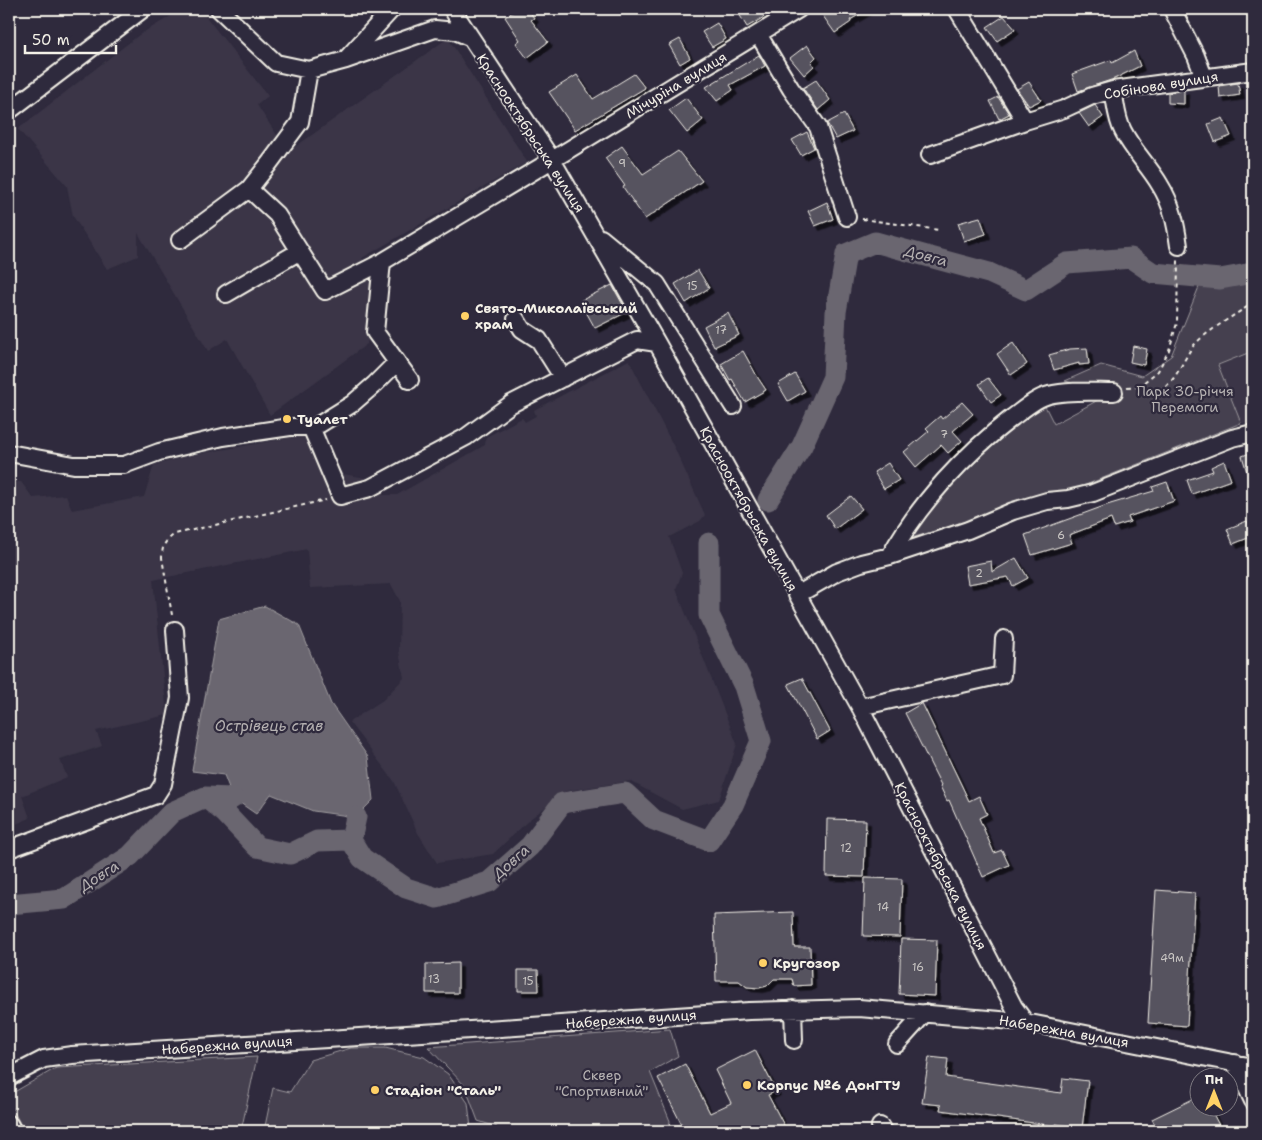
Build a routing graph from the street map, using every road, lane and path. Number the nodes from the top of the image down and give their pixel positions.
1 (143, 9) edge
2 (219, 9) edge
3 (392, 9) edge
4 (452, 9) edge
5 (800, 9) edge
6 (958, 9) edge
7 (1172, 9) edge
8 (758, 34) junction
9 (469, 37) junction
10 (346, 60) junction
11 (309, 70) junction
12 (1253, 70) edge
13 (1204, 77) junction
14 (1114, 90) junction
15 (9, 111) edge
16 (1024, 121) junction
17 (930, 155) dead end
18 (552, 160) junction
19 (249, 189) junction
20 (847, 217) joint
21 (939, 230) dead end
22 (593, 232) junction
23 (180, 240) dead end
24 (1179, 246) dead end
25 (300, 251) junction
26 (382, 262) junction
27 (1177, 272) dead end
28 (226, 294) dead end
29 (1253, 303) edge
30 (516, 319) dead end
31 (657, 343) junction
32 (397, 362) junction
33 (563, 378) junction
34 (410, 380) dead end
35 (1138, 387) junction
36 (1114, 392) joint
37 (733, 406) dead end
38 (320, 424) dead end
39 (1253, 433) edge
40 (9, 453) edge
41 (340, 496) junction
42 (890, 556) junction
43 (797, 595) junction
44 (175, 630) joint
45 (1004, 639) dead end
46 (860, 707) junction
47 (9, 849) edge
48 (793, 1009) junction
49 (924, 1013) junction
50 (1025, 1022) junction
51 (794, 1040) dead end
52 (897, 1044) dead end
53 (1234, 1063) junction
54 (1253, 1067) edge
55 (9, 1077) edge
56 (1253, 1101) edge
57 (9, 1124) edge
58 (13, 1131) edge

1 - 15 street
2 - 11 street
3 - 10 street
4 - 9 street, Краснооктябрьська вулиця
5 - 8 street, Мічуріна вулиця
6 - 16 street
7 - 13 street
8 - 18 street, Мічуріна вулиця
8 - 20 street
9 - 10 street
9 - 18 street, Краснооктябрьська вулиця
10 - 11 street
11 - 19 street
12 - 13 street, Собінова вулиця
13 - 14 street, Собінова вулиця
14 - 16 street, Собінова вулиця
14 - 24 street
16 - 17 street, Собінова вулиця
18 - 22 street, Краснооктябрьська вулиця
18 - 26 street, Мічуріна вулиця
19 - 23 street
19 - 25 street
20 - 21 path
22 - 31 street, Краснооктябрьська вулиця
22 - 37 street
25 - 26 street, Мічуріна вулиця
25 - 28 street
26 - 32 street
27 - 35 path
29 - 35 path
30 - 33 street
31 - 33 street
31 - 43 street, Краснооктябрьська вулиця
32 - 34 street
32 - 38 street
33 - 41 street
35 - 36 path
36 - 42 street
39 - 42 street
40 - 41 street
41 - 44 path
42 - 43 street
43 - 46 street, Краснооктябрьська вулиця
44 - 47 street
45 - 46 street
46 - 50 street, Краснооктябрьська вулиця
48 - 49 street, Набережна вулиця
48 - 51 street
48 - 55 street, Набережна вулиця
49 - 50 street, Набережна вулиця
49 - 52 street
50 - 53 street, Набережна вулиця
53 - 54 street, Набережна вулиця
53 - 56 street
57 - 58 street

